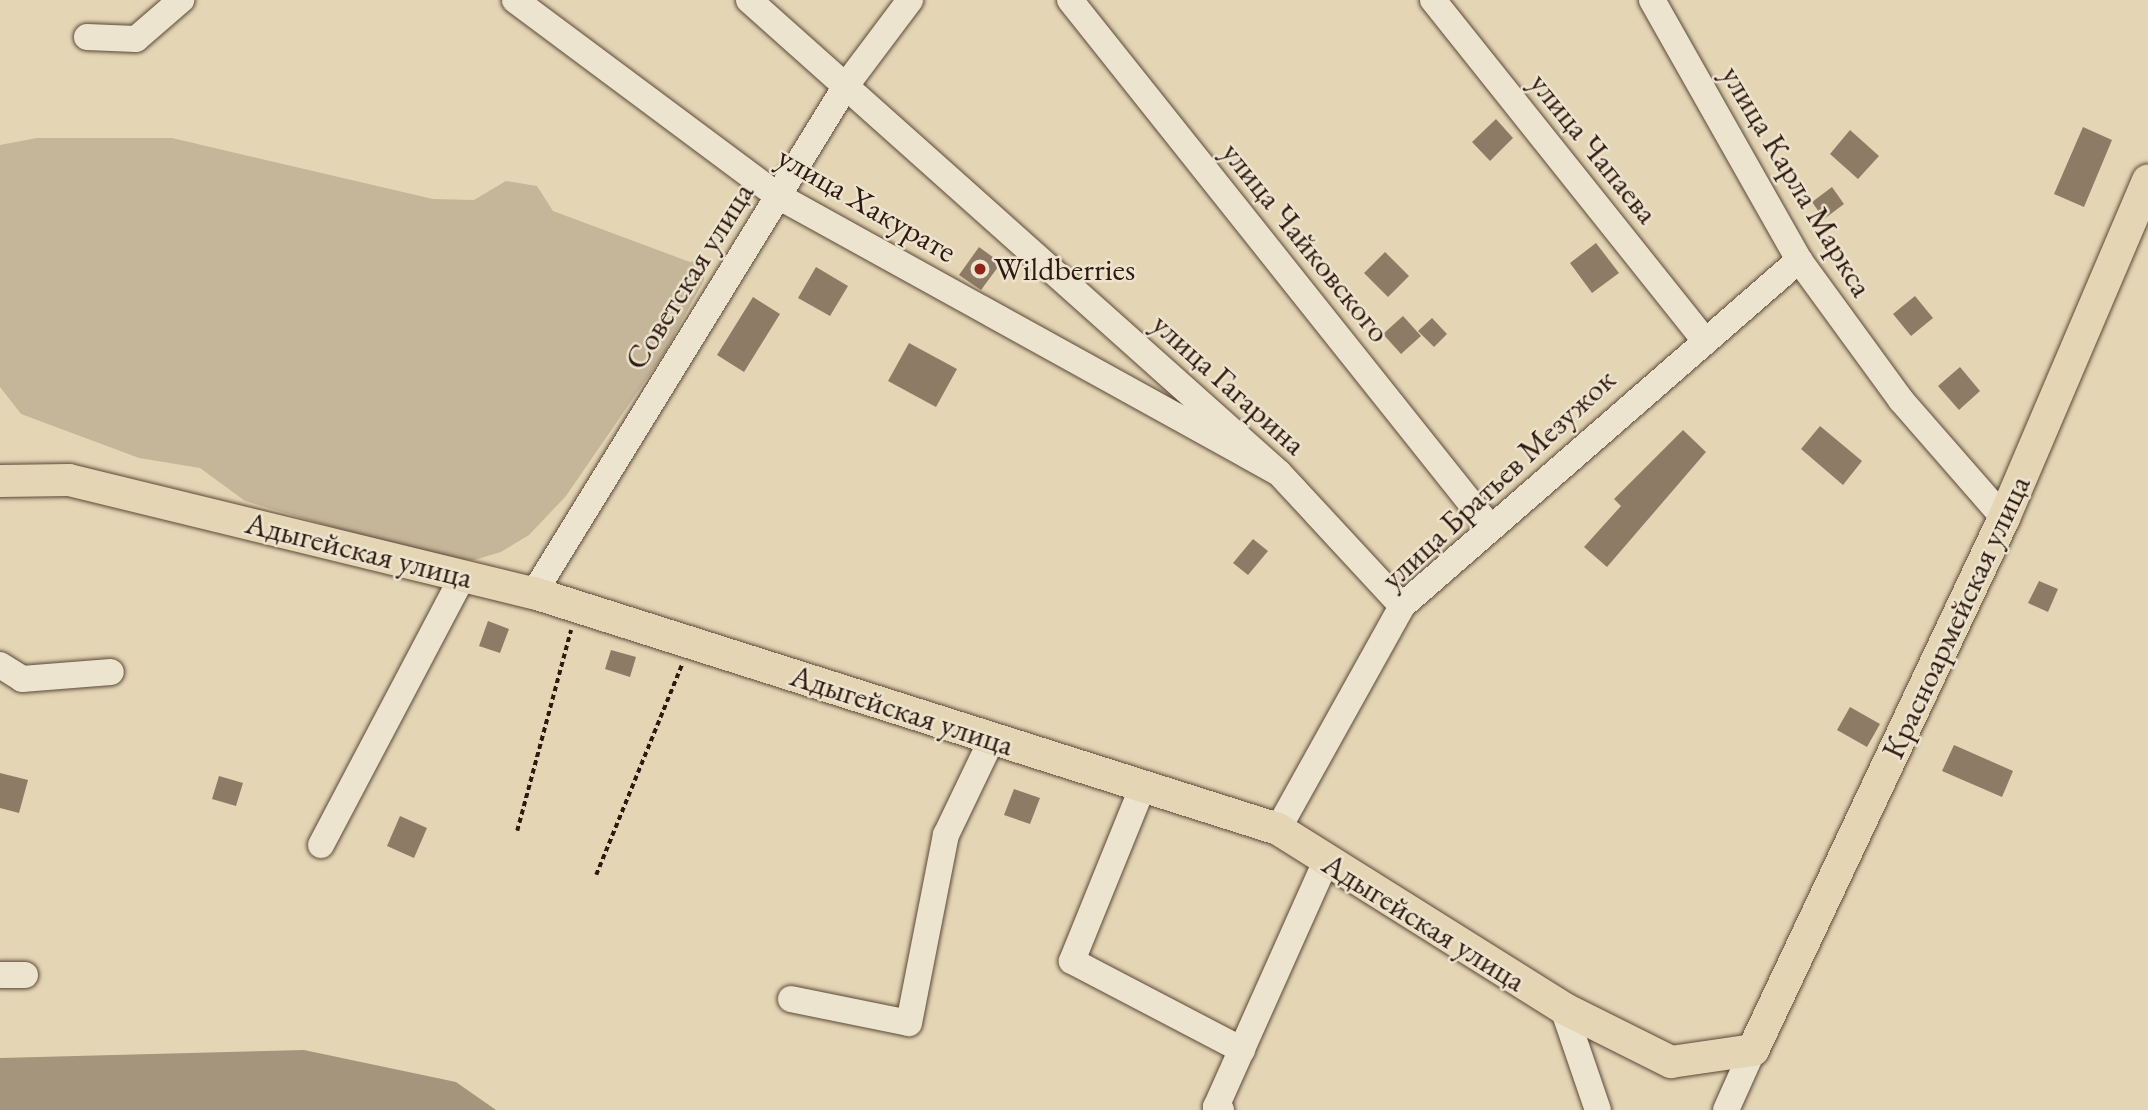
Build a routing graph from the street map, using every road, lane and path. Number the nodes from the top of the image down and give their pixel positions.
1 (181, 0) edge
2 (515, 0) edge
3 (749, 0) edge
4 (910, 0) edge
5 (1070, 0) edge
6 (1433, 0) edge
7 (1652, 0) edge
8 (87, 37) dead end
9 (846, 84) junction
10 (2148, 180) edge
11 (778, 196) junction
12 (1799, 260) junction
13 (1703, 338) junction
14 (1279, 473) junction
15 (0, 481) edge
16 (2004, 517) junction
17 (1489, 526) junction
18 (463, 576) junction
19 (534, 593) junction
20 (1402, 606) junction
21 (577, 607) junction
22 (691, 643) junction
23 (0, 665) edge
24 (111, 672) dead end
25 (992, 739) junction
26 (1143, 786) junction
27 (1278, 829) junction
28 (517, 831) dead end
29 (321, 845) dead end
30 (1325, 863) junction
31 (596, 875) dead end
32 (791, 999) dead end
33 (1563, 1008) junction
34 (1242, 1050) junction
35 (1753, 1050) junction
36 (1221, 1110) edge
37 (1598, 1110) edge
38 (1726, 1110) edge

1 - 8 street
2 - 11 street, улица Хакурате
3 - 9 street, улица Гагарина
4 - 9 street, Советская улица
5 - 17 street, улица Чайковского
6 - 13 street, улица Чапаева
7 - 12 street, улица Карла Маркса
9 - 11 street, Советская улица
9 - 14 street, улица Гагарина
10 - 16 main road, Красноармейская улица
11 - 14 street, улица Хакурате
11 - 19 street, Советская улица
12 - 13 street, улица Братьев Мезужок
12 - 16 street, улица Карла Маркса
13 - 17 street, улица Братьев Мезужок
14 - 20 street, улица Гагарина
15 - 18 main road, Адыгейская улица
16 - 35 main road, Красноармейская улица
17 - 20 street, улица Братьев Мезужок
18 - 19 main road, Адыгейская улица
18 - 29 street
19 - 21 main road, Адыгейская улица
20 - 27 street, улица Братьев Мезужок
21 - 22 main road, Адыгейская улица
21 - 28 path
22 - 25 main road, Адыгейская улица
22 - 31 path
23 - 24 street
25 - 26 main road, Адыгейская улица
25 - 32 street
26 - 27 main road, Адыгейская улица
26 - 34 street
27 - 30 main road, Адыгейская улица
30 - 33 main road, Адыгейская улица
30 - 34 street
33 - 35 main road, Адыгейская улица
33 - 37 street
34 - 36 street
35 - 38 street

